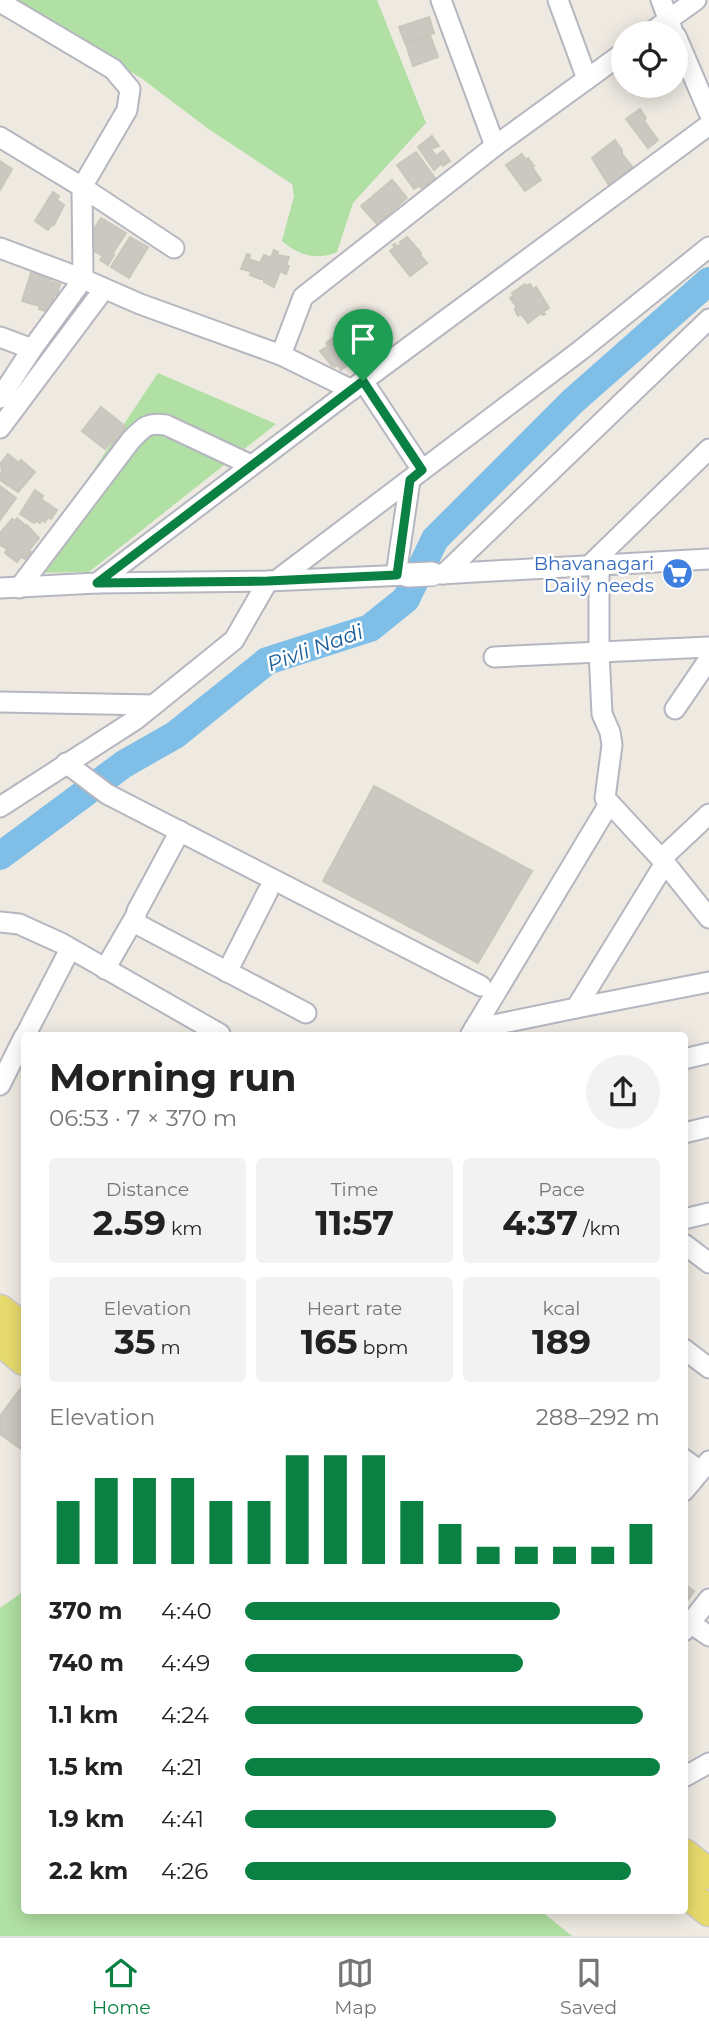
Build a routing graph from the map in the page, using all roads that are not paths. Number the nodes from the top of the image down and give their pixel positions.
1 (441, 0) edge
2 (558, 0) edge
3 (661, 0) edge
4 (696, 0) edge
5 (0, 2) edge
6 (669, 21) edge
7 (680, 21) edge
8 (611, 62) edge
9 (688, 65) edge
10 (587, 79) junction
11 (709, 113) edge
12 (709, 125) edge
13 (0, 137) edge
14 (495, 146) junction
15 (82, 187) junction
16 (709, 247) edge
17 (0, 248) edge
18 (174, 248) dead end
19 (83, 279) junction
20 (104, 289) junction
21 (709, 319) edge
22 (0, 337) edge
23 (32, 349) junction
24 (281, 355) junction
25 (357, 385) junction
26 (0, 398) edge
27 (0, 428) edge
28 (709, 449) edge
29 (251, 465) junction
30 (416, 475) junction
31 (709, 559) edge
32 (594, 565) junction
33 (438, 574) junction
34 (402, 575) junction
35 (272, 580) junction
36 (97, 583) junction
37 (10, 588) edge
38 (709, 647) edge
39 (599, 651) junction
40 (494, 657) dead end
41 (709, 659) edge
42 (0, 702) edge
43 (153, 705) junction
44 (675, 709) dead end
45 (66, 763) junction
46 (609, 804) junction
47 (0, 807) edge
48 (709, 814) edge
49 (180, 831) junction
50 (663, 861) junction
51 (268, 891) dead end
52 (135, 917) junction
53 (709, 918) edge
54 (0, 922) edge
55 (70, 949) junction
56 (105, 969) junction
57 (227, 972) junction
58 (709, 982) edge
59 (481, 986) dead end
60 (576, 1009) junction
61 (306, 1013) dead end
62 (28, 1032) edge
63 (216, 1032) edge
64 (472, 1032) edge
65 (21, 1045) edge
66 (709, 1053) edge
67 (688, 1058) edge
68 (0, 1084) edge
69 (709, 1127) edge
70 (688, 1132) edge
71 (709, 1213) edge
72 (688, 1218) edge
73 (688, 1247) edge
74 (709, 1263) edge
75 (0, 1310) edge
76 (21, 1327) edge
77 (0, 1340) edge
78 (688, 1352) edge
79 (21, 1358) edge
80 (709, 1368) edge
81 (698, 1464) edge
82 (688, 1483) edge
83 (709, 1599) edge
84 (688, 1626) edge
85 (688, 1627) edge
86 (709, 1636) edge
87 (709, 1763) edge
88 (688, 1775) edge
89 (688, 1857) edge
90 (709, 1874) edge
91 (688, 1894) edge
92 (709, 1911) edge

1 - 14 street
2 - 10 street
3 - 6 street
4 - 7 street
5 - 15 street
8 - 10 street
9 - 11 street
10 - 14 street
12 - 25 street
13 - 15 street
14 - 24 street
15 - 18 street
15 - 19 street
16 - 30 street
17 - 19 street
19 - 20 street
19 - 23 street
20 - 24 street
20 - 27 street
21 - 33 street
22 - 23 street
23 - 26 street
24 - 25 street
25 - 29 street
25 - 30 street
28 - 32 street
29 - 36 street
29 - 37 street
30 - 34 street
30 - 35 street
31 - 32 street
32 - 33 street
32 - 39 street
33 - 34 street
34 - 35 street
35 - 36 street
35 - 43 street
36 - 37 street
38 - 39 street
39 - 40 street
39 - 46 street
41 - 44 street
42 - 43 street
43 - 45 street
45 - 47 street
45 - 49 street
46 - 50 street
46 - 64 street
48 - 50 street
49 - 52 street
49 - 59 street
50 - 53 street
50 - 60 street
51 - 57 street
52 - 56 street
52 - 57 street
54 - 55 street
55 - 56 street
55 - 62 street
56 - 63 street
57 - 61 street
58 - 60 street
60 - 64 street
65 - 68 street
66 - 67 street
69 - 70 street
71 - 72 street
73 - 74 street
75 - 76 main road
77 - 79 main road
78 - 80 street
81 - 82 street
83 - 84 street
85 - 86 street
87 - 88 street
89 - 90 main road
91 - 92 main road

